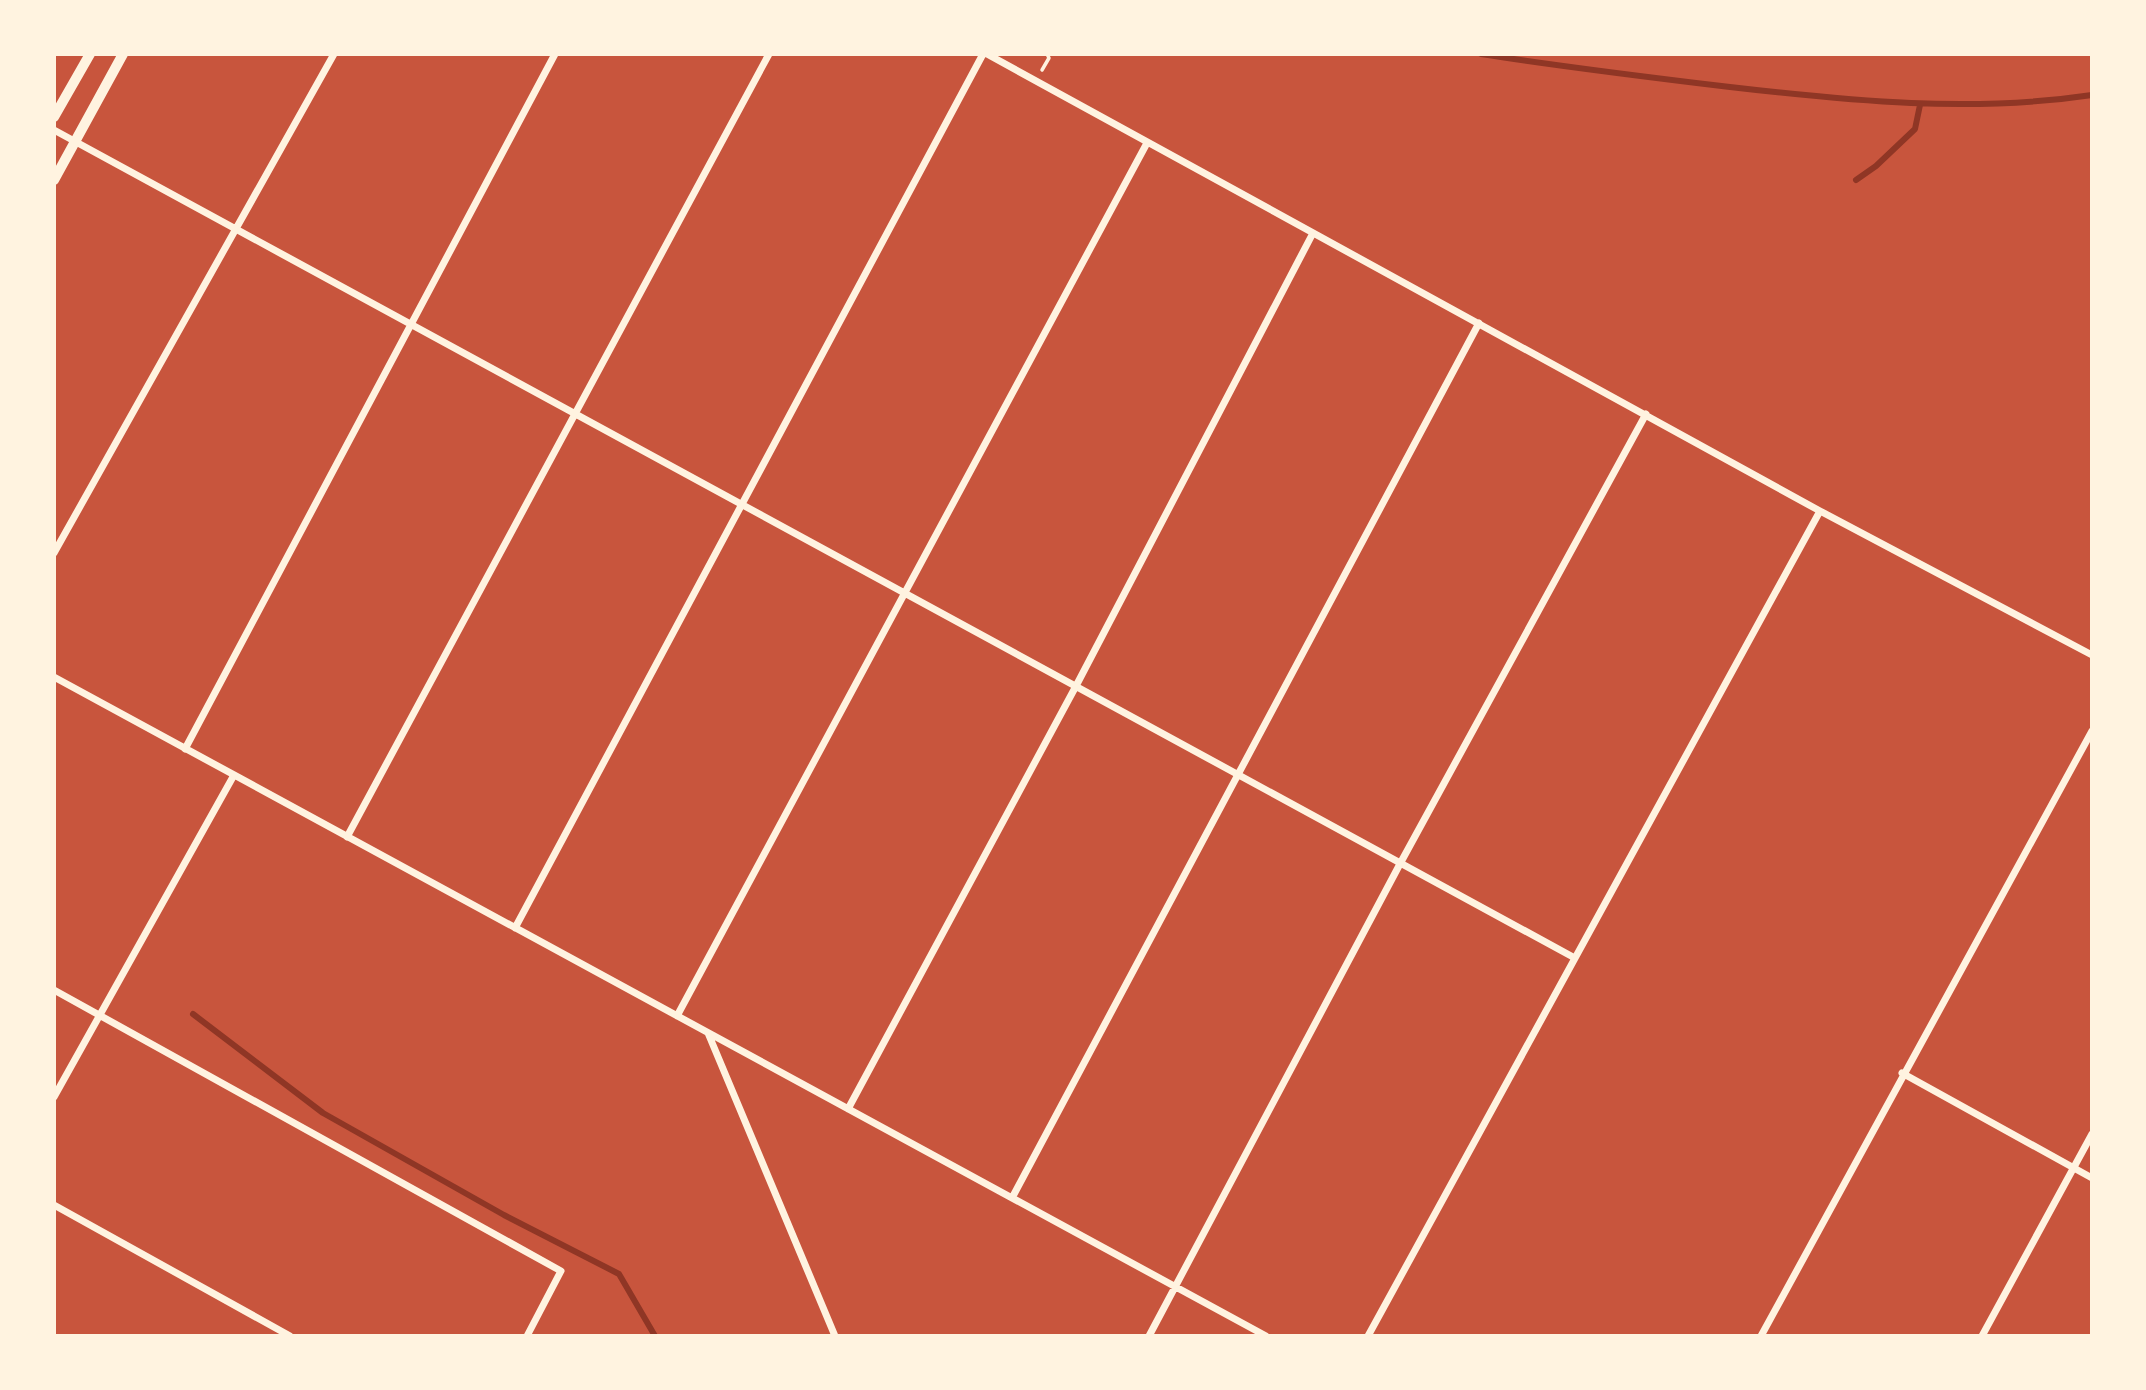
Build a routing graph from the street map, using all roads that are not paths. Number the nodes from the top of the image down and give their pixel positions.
1 (90, 54) edge
2 (123, 54) edge
3 (334, 54) edge
4 (555, 54) edge
5 (769, 54) edge
6 (985, 54) edge
7 (54, 117) edge
8 (54, 130) edge
9 (76, 141) junction
10 (1147, 143) junction
11 (54, 180) edge
12 (237, 229) junction
13 (1313, 233) junction
14 (1479, 323) junction
15 (413, 326) junction
16 (577, 414) junction
17 (1646, 415) junction
18 (743, 505) junction
19 (1820, 511) junction
20 (54, 553) edge
21 (907, 594) junction
22 (2092, 655) edge
23 (54, 677) edge
24 (1076, 686) junction
25 (2092, 730) edge
26 (185, 748) junction
27 (1238, 774) junction
28 (234, 775) junction
29 (348, 837) junction
30 (1401, 862) junction
31 (514, 928) junction
32 (1573, 957) junction
33 (54, 990) edge
34 (677, 1016) junction
35 (99, 1017) junction
36 (707, 1032) junction
37 (1902, 1073) junction
38 (54, 1097) edge
39 (848, 1109) junction
40 (2092, 1134) edge
41 (2073, 1167) junction
42 (2092, 1178) edge
43 (1012, 1198) junction
44 (54, 1205) edge
45 (1175, 1286) junction
46 (290, 1336) edge
47 (527, 1336) edge
48 (835, 1336) edge
49 (1149, 1336) edge
50 (1266, 1336) edge
51 (1368, 1336) edge
52 (1761, 1336) edge
53 (1982, 1336) edge

1 - 7 street
2 - 9 street
3 - 12 street
4 - 15 street
5 - 16 street
6 - 10 street
6 - 18 street
8 - 9 street
9 - 11 street
9 - 12 street
10 - 13 street
10 - 21 street
12 - 15 street
12 - 20 street
13 - 14 street
13 - 24 street
14 - 17 street
14 - 27 street
15 - 16 street
15 - 26 street
16 - 18 street
16 - 29 street
17 - 19 street
17 - 30 street
18 - 21 street
18 - 31 street
19 - 22 street
19 - 32 street
21 - 24 street
21 - 34 street
23 - 26 street
24 - 27 street
24 - 39 street
25 - 37 street
26 - 28 street
27 - 30 street
27 - 43 street
28 - 29 street
28 - 35 street
29 - 31 street
30 - 32 street
30 - 45 street
31 - 34 street
32 - 51 street
33 - 35 street
34 - 36 street
35 - 38 street
35 - 47 street
36 - 39 street
36 - 48 street
37 - 41 street
37 - 52 street
39 - 43 street
40 - 41 street
41 - 42 street
41 - 53 street
43 - 45 street
44 - 46 street
45 - 49 street
45 - 50 street

